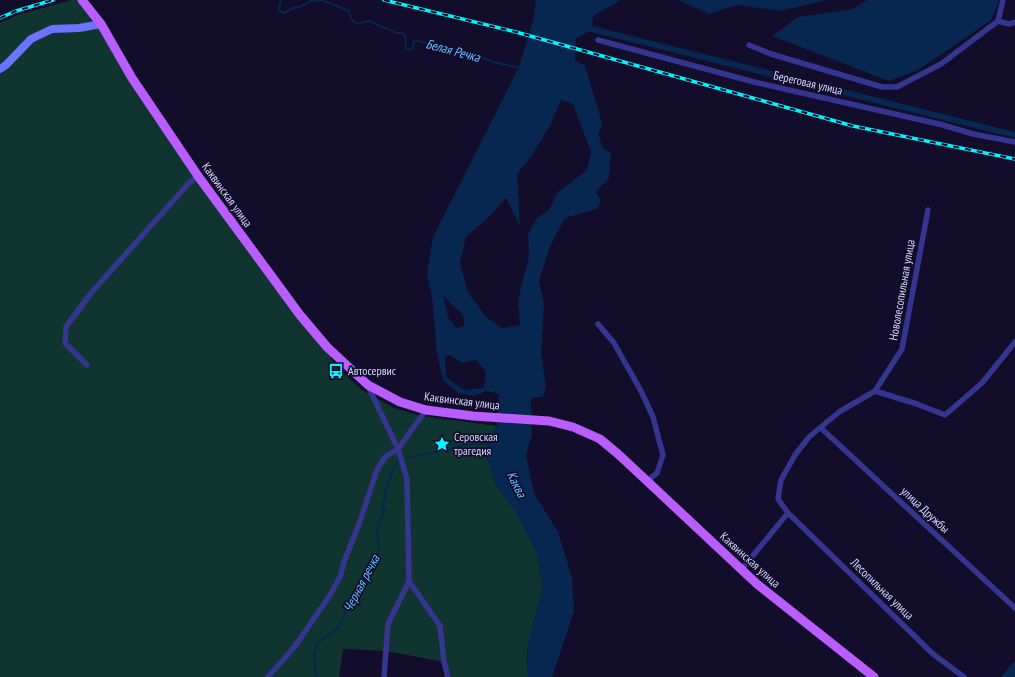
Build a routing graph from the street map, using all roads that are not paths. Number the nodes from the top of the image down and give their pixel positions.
1 (82, 0) edge
2 (1002, 0) edge
3 (998, 21) junction
4 (1015, 22) edge
5 (101, 24) junction
6 (598, 40) dead end
7 (749, 44) dead end
8 (0, 69) edge
9 (1015, 142) edge
10 (198, 176) junction
11 (928, 210) dead end
12 (598, 324) dead end
13 (1015, 342) edge
14 (87, 365) dead end
15 (368, 385) junction
16 (875, 391) junction
17 (426, 410) junction
18 (821, 428) junction
19 (398, 449) junction
20 (648, 481) junction
21 (788, 513) junction
22 (741, 570) junction
23 (409, 581) junction
24 (1015, 608) edge
25 (268, 677) edge
26 (384, 677) edge
27 (448, 677) edge
28 (874, 677) edge
29 (964, 677) edge

1 - 5 main road, Каквинская улица
2 - 3 street
3 - 4 street
3 - 7 street
5 - 8 street
5 - 10 main road, Каквинская улица
6 - 9 street, Береговая улица
10 - 14 street
10 - 15 main road, Каквинская улица
11 - 16 street, Новолесопильная улица
12 - 20 street
13 - 16 street
15 - 17 main road, Каквинская улица
15 - 19 street
16 - 18 street, Новолесопильная улица
17 - 19 street
17 - 20 main road, Каквинская улица
18 - 21 street, Новолесопильная улица
18 - 24 street, улица Дружбы
19 - 23 street
19 - 25 street
20 - 22 main road, Каквинская улица
21 - 22 street
21 - 29 street, Лесопильная улица
22 - 28 main road, Каквинская улица
23 - 26 street
23 - 27 street

